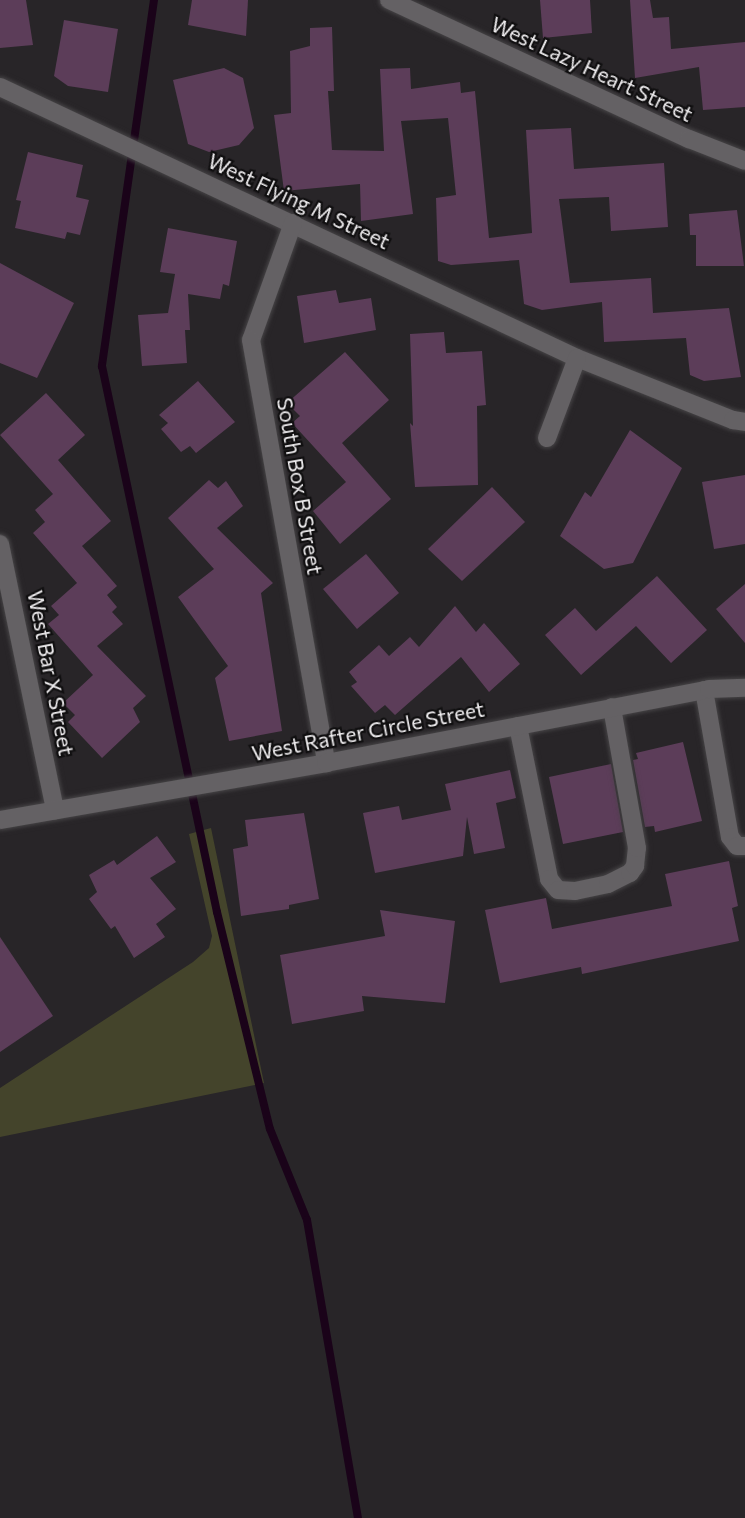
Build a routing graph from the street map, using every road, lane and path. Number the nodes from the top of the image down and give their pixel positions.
1 (389, 0) edge
2 (0, 87) edge
3 (745, 161) edge
4 (293, 223) junction
5 (578, 358) junction
6 (745, 422) edge
7 (546, 438) dead end
8 (0, 544) edge
9 (745, 687) edge
10 (704, 690) junction
11 (612, 707) junction
12 (518, 726) junction
13 (326, 763) junction
14 (55, 810) junction
15 (0, 820) edge
16 (745, 846) edge

1 - 3 street, West Lazy Heart Street
2 - 4 street, West Flying M Street
4 - 5 street, West Flying M Street
4 - 13 street, South Box B Street
5 - 6 street, West Flying M Street
5 - 7 street
8 - 14 street, West Bar X Street
9 - 10 street, West Rafter Circle Street
10 - 11 street, West Rafter Circle Street
10 - 16 street
11 - 12 street, West Rafter Circle Street
11 - 12 street
12 - 13 street, West Rafter Circle Street
13 - 14 street, West Rafter Circle Street
14 - 15 street, West Rafter Circle Street

